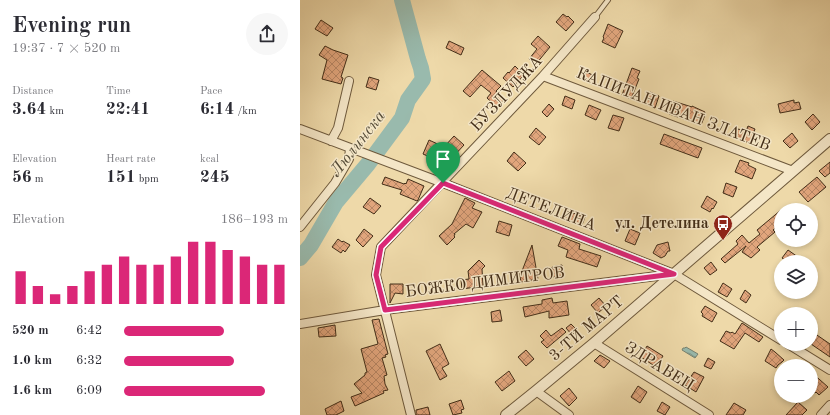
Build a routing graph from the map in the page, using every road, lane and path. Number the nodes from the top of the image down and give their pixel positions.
1 (608, 0) edge
2 (595, 17) joint
3 (543, 76) junction
4 (349, 81) dead end
5 (300, 129) edge
6 (830, 139) edge
7 (331, 141) junction
8 (350, 148) junction
9 (793, 171) junction
10 (443, 183) junction
11 (300, 228) edge
12 (674, 274) junction
13 (385, 310) junction
14 (300, 324) edge
15 (774, 336) edge
16 (594, 343) junction
17 (799, 351) edge
18 (830, 370) edge
19 (536, 391) junction
20 (830, 405) edge
21 (411, 415) edge
22 (506, 415) edge
23 (569, 415) edge
24 (709, 415) edge
25 (821, 415) edge

1 - 2 lane
2 - 3 street, БУЗЛУДЖА
3 - 9 street, КАПИТАН ИВАН ЗЛАТЕВ
3 - 10 street, БУЗЛУДЖА
4 - 7 street
5 - 7 street, ДЕТЕЛИНА
6 - 9 street, 3-ТИ МАРТ
7 - 8 street, ДЕТЕЛИНА
8 - 10 street, ДЕТЕЛИНА
8 - 11 street
9 - 12 street, 3-ТИ МАРТ
10 - 12 street, ДЕТЕЛИНА
10 - 13 street, БУЗЛУДЖА
12 - 13 street, БОЖКО ДИМИТРОВ
12 - 15 street, ДЕТЕЛИНА
12 - 16 street, 3-ТИ МАРТ
13 - 14 street, БОЖКО ДИМИТРОВ
13 - 21 street, БУЗЛУДЖА
16 - 19 street, 3-ТИ МАРТ
16 - 24 street, ЗДРАВЕЦ
17 - 18 street
19 - 22 street, 3-ТИ МАРТ
19 - 23 street
20 - 25 street

